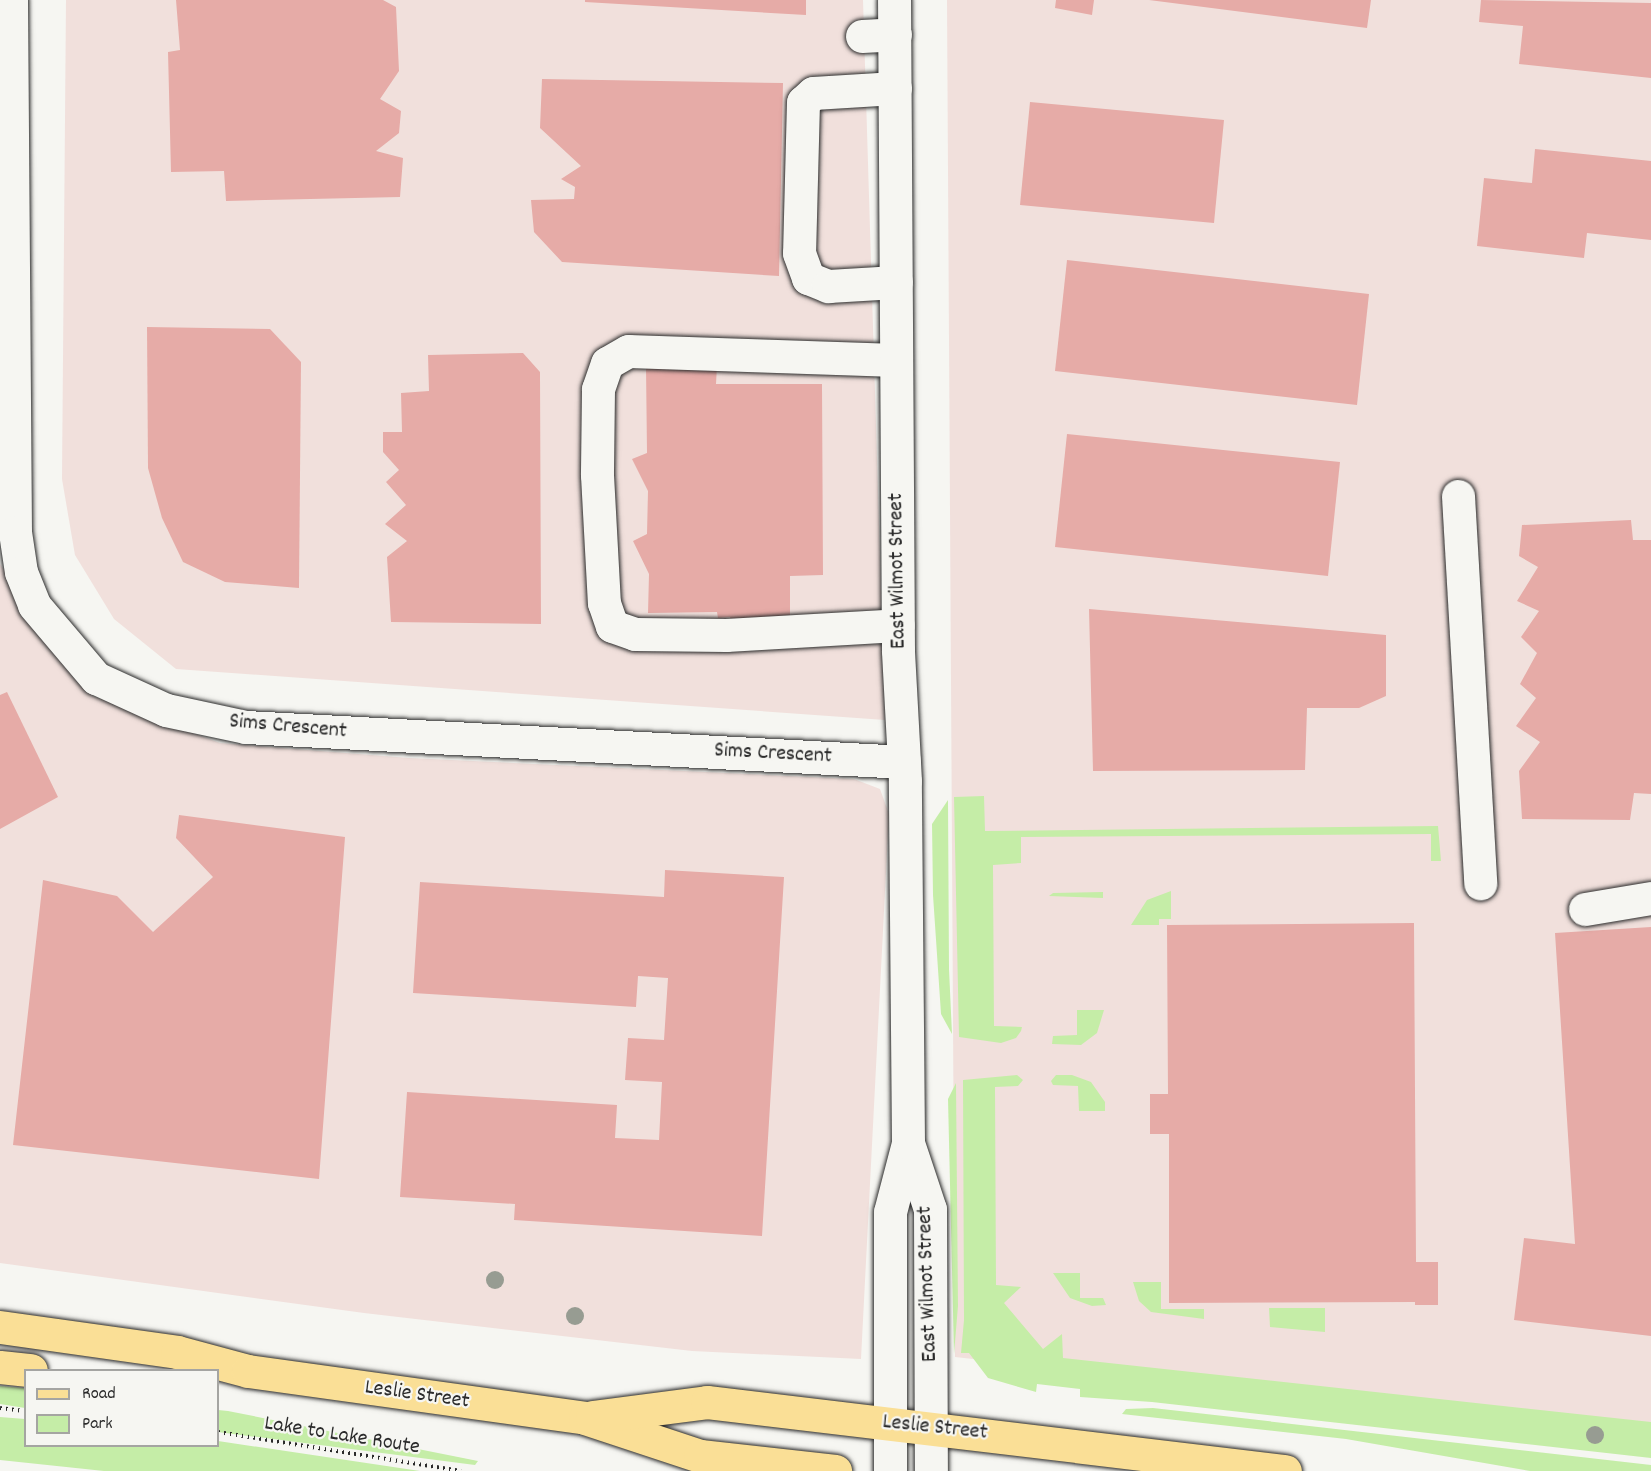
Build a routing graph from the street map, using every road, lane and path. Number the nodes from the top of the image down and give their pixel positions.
1 (11, 0) edge
2 (894, 0) edge
3 (895, 34) junction
4 (862, 36) dead end
5 (895, 88) junction
6 (896, 282) junction
7 (896, 360) junction
8 (1458, 496) dead end
9 (898, 625) junction
10 (904, 762) junction
11 (1480, 883) dead end
12 (1651, 898) edge
13 (1585, 909) dead end
14 (908, 1143) junction
15 (0, 1327) edge
16 (0, 1367) edge
17 (24, 1370) edge
18 (233, 1374) edge
19 (0, 1408) edge
20 (24, 1411) edge
21 (585, 1418) junction
22 (889, 1424) junction
23 (931, 1427) junction
24 (219, 1432) edge
25 (461, 1471) edge
26 (835, 1471) edge
27 (890, 1471) edge
28 (931, 1471) edge
29 (1285, 1471) edge

1 - 10 street, Sims Crescent
2 - 3 street, East Wilmot Street
3 - 4 street
3 - 5 street, East Wilmot Street
5 - 6 street, East Wilmot Street
5 - 6 street
6 - 7 street, East Wilmot Street
7 - 9 street, East Wilmot Street
7 - 9 street
8 - 11 street
9 - 10 street, East Wilmot Street
10 - 14 street, East Wilmot Street
12 - 13 street
14 - 22 street, East Wilmot Street
14 - 23 street, East Wilmot Street
15 - 18 main road, Leslie Street
16 - 17 main road
18 - 21 main road, Leslie Street
19 - 20 path
21 - 22 main road, Leslie Street
21 - 26 main road, Leslie Street
22 - 23 main road, Leslie Street
22 - 27 street, East Wilmot Street
23 - 28 street, East Wilmot Street
23 - 29 main road, Leslie Street
24 - 25 path, Lake to Lake Route

